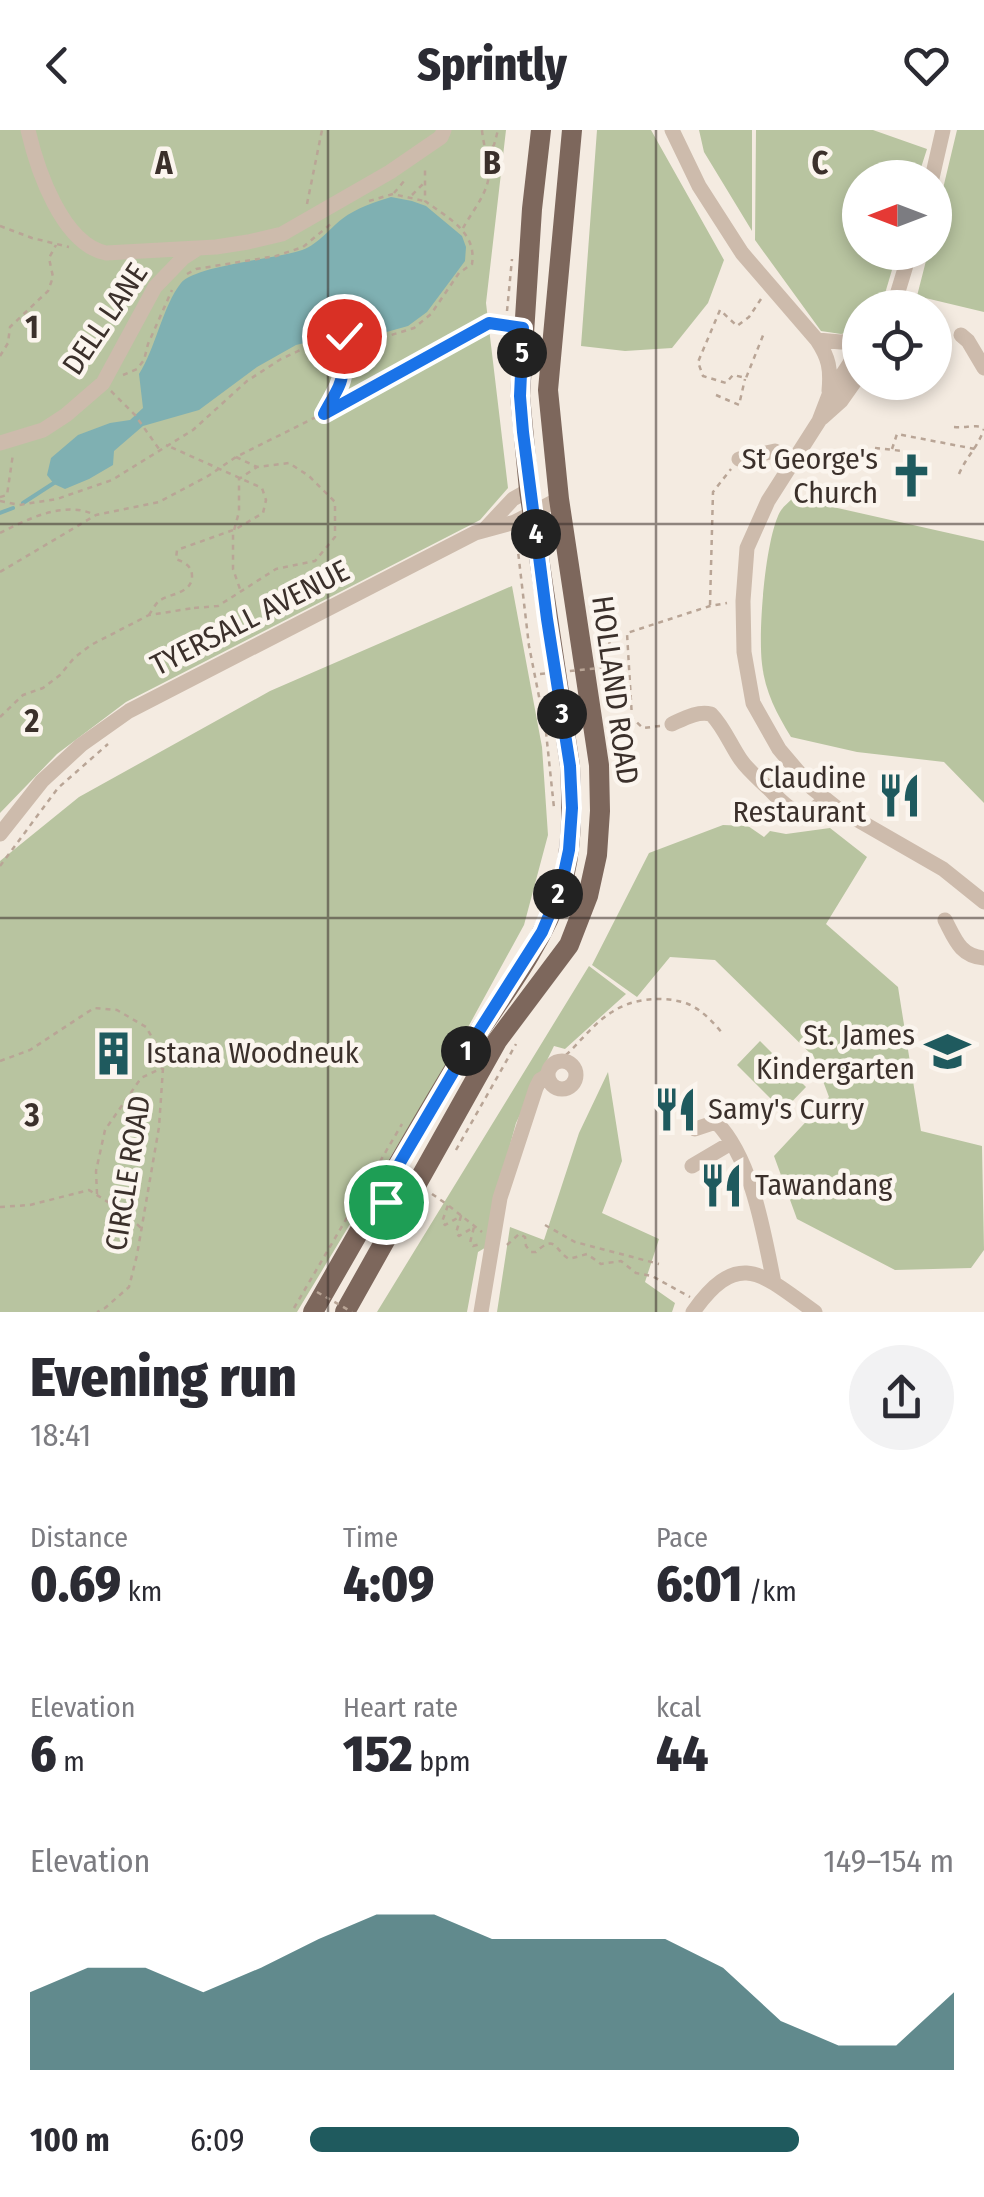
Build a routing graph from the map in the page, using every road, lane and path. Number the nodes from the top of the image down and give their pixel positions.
1 (28, 130) edge
2 (322, 130) edge
3 (444, 130) edge
4 (482, 130) edge
5 (498, 130) edge
6 (541, 130) edge
7 (572, 130) edge
8 (672, 130) edge
9 (942, 130) edge
10 (420, 152) junction
11 (486, 153) junction
12 (936, 160) edge
13 (425, 182) junction
14 (399, 187) dead end
15 (393, 194) junction
16 (411, 196) junction
17 (425, 201) junction
18 (366, 202) dead end
19 (339, 217) dead end
20 (304, 221) junction
21 (0, 226) edge
22 (462, 229) junction
23 (84, 244) junction
24 (56, 245) junction
25 (201, 247) junction
26 (513, 247) dead end
27 (764, 293) dead end
28 (514, 326) junction
29 (764, 332) dead end
30 (961, 334) dead end
31 (328, 340) junction
32 (817, 340) junction
33 (842, 342) edge
34 (842, 354) edge
35 (0, 356) edge
36 (420, 359) joint
37 (984, 368) edge
38 (746, 378) junction
39 (842, 380) edge
40 (103, 383) junction
41 (716, 395) dead end
42 (829, 395) junction
43 (842, 399) edge
44 (324, 414) junction
45 (819, 420) junction
46 (954, 427) dead end
47 (984, 428) edge
48 (7, 441) edge
49 (166, 445) junction
50 (875, 448) dead end
51 (159, 449) junction
52 (975, 449) junction
53 (892, 450) junction
54 (902, 451) dead end
55 (236, 457) junction
56 (739, 460) joint
57 (791, 465) junction
58 (257, 467) junction
59 (219, 469) junction
60 (959, 474) dead end
61 (529, 490) junction
62 (0, 499) edge
63 (559, 499) junction
64 (96, 515) junction
65 (524, 517) junction
66 (484, 530) junction
67 (0, 532) edge
68 (0, 572) edge
69 (241, 592) junction
70 (743, 601) junction
71 (710, 606) junction
72 (149, 615) junction
73 (608, 633) dead end
74 (538, 656) dead end
75 (531, 657) junction
76 (613, 666) junction
77 (629, 666) junction
78 (540, 674) dead end
79 (0, 717) edge
80 (672, 724) joint
81 (112, 740) dead end
82 (825, 799) junction
83 (554, 819) dead end
84 (0, 834) edge
85 (0, 866) edge
86 (984, 902) edge
87 (945, 920) dead end
88 (984, 958) edge
89 (723, 1034) dead end
90 (566, 1055) dead end
91 (0, 1061) edge
92 (163, 1068) junction
93 (547, 1076) dead end
94 (401, 1125) dead end
95 (696, 1129) dead end
96 (732, 1143) junction
97 (692, 1166) dead end
98 (418, 1182) junction
99 (98, 1196) junction
100 (378, 1200) junction
101 (448, 1205) junction
102 (0, 1207) edge
103 (404, 1208) junction
104 (461, 1216) junction
105 (545, 1225) dead end
106 (474, 1226) junction
107 (142, 1229) junction
108 (493, 1241) junction
109 (659, 1264) dead end
110 (774, 1283) junction
111 (308, 1304) edge
112 (697, 1307) edge
113 (97, 1312) edge
114 (348, 1312) edge
115 (482, 1312) edge
116 (816, 1312) edge

1 - 23 street
2 - 20 path
3 - 10 street
4 - 11 path
5 - 11 path
6 - 28 main road, HOLLAND ROAD
7 - 63 main road, HOLLAND ROAD
8 - 32 street
9 - 12 street
10 - 13 path
10 - 20 street
11 - 22 path
13 - 16 path
13 - 17 path
14 - 15 path
15 - 16 path
15 - 18 path
16 - 17 path
17 - 22 path
19 - 40 path
20 - 25 street
21 - 24 path
22 - 31 path
23 - 24 path
23 - 25 street
24 - 35 path
25 - 40 street, DELL LANE
26 - 28 path
27 - 38 path
28 - 36 street
28 - 61 main road, HOLLAND ROAD
29 - 38 path
30 - 37 street
31 - 44 path
31 - 49 path
32 - 33 street
32 - 34 street
32 - 42 street
36 - 44 path
38 - 41 path
39 - 42 street
40 - 48 street, DELL LANE
40 - 51 path
42 - 45 street
43 - 45 street
44 - 55 path
45 - 57 street
46 - 47 path
47 - 52 path
48 - 62 path
49 - 51 path
49 - 59 path
50 - 53 path
51 - 62 path
52 - 53 path
52 - 60 path
53 - 54 path
55 - 58 path
55 - 59 path
56 - 57 street
56 - 71 path
57 - 70 street
58 - 69 path, bridge
58 - 69 path, bridge
59 - 64 path
59 - 72 path
61 - 65 main road, HOLLAND ROAD
61 - 66 street
63 - 65 street, TYERSALL AVENUE
63 - 98 main road, HOLLAND ROAD
64 - 67 path
64 - 68 path
65 - 66 street, TYERSALL AVENUE
65 - 75 path
65 - 100 main road, HOLLAND ROAD
66 - 84 street, TYERSALL AVENUE
69 - 72 path, bridge
70 - 71 path
70 - 82 street
71 - 77 path
72 - 79 path
73 - 76 path
74 - 75 path
75 - 83 path
76 - 77 path, bridge
76 - 78 path, bridge
77 - 80 path
80 - 82 street
81 - 85 path
82 - 86 street
87 - 88 street
89 - 90 path
91 - 92 path, CIRCLE ROAD
92 - 99 path
92 - 107 path, CIRCLE ROAD
93 - 108 street
94 - 111 path
95 - 96 street
96 - 97 street
96 - 110 street
98 - 101 path
98 - 103 main road, HOLLAND ROAD
99 - 102 path
99 - 107 path
100 - 103 main road
100 - 111 main road, HOLLAND ROAD
101 - 104 path
101 - 104 path
103 - 114 main road, HOLLAND ROAD
104 - 106 path
104 - 106 path
105 - 109 path
106 - 108 path
106 - 108 path
107 - 113 path, CIRCLE ROAD
108 - 112 path
108 - 115 street
110 - 112 street
110 - 116 street
111 - 114 path, bridge

